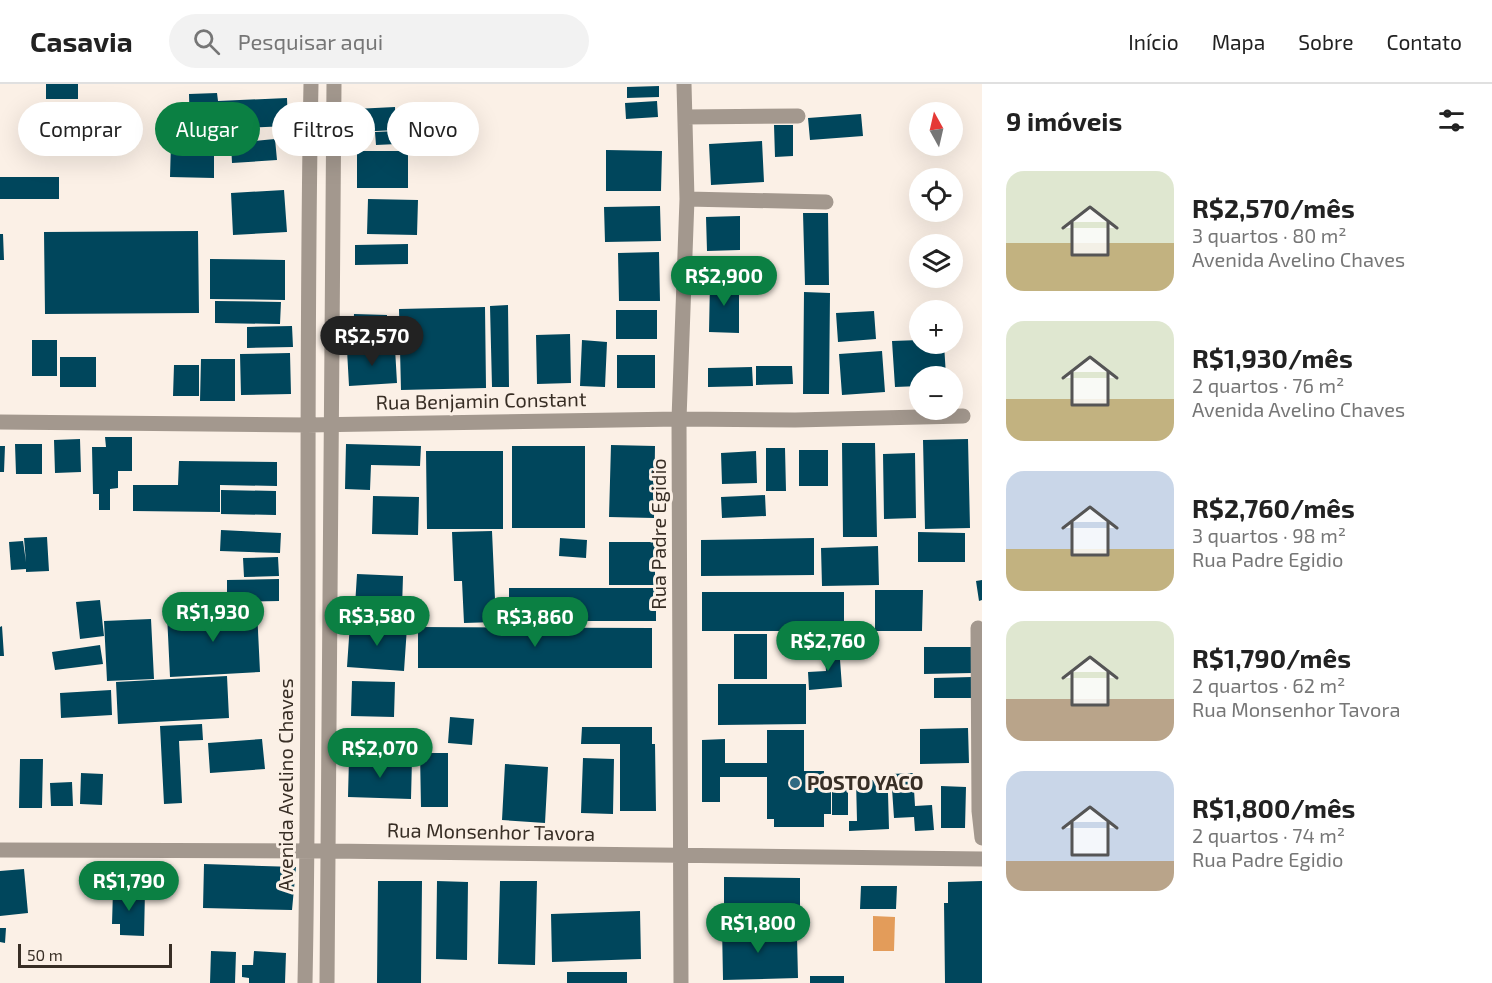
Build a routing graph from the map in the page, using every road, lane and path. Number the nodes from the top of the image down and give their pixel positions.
1 (311, 84) edge
2 (334, 84) edge
3 (684, 84) edge
4 (798, 116) dead end
5 (685, 117) junction
6 (687, 199) junction
7 (826, 202) dead end
8 (909, 417) edge
9 (679, 419) junction
10 (0, 422) edge
11 (331, 424) junction
12 (308, 425) junction
13 (978, 628) dead end
14 (982, 838) edge
15 (0, 850) edge
16 (308, 851) junction
17 (329, 851) junction
18 (682, 856) junction
19 (982, 859) edge
20 (305, 983) edge
21 (327, 983) edge
22 (681, 983) edge

1 - 12 street, Avenida Avelino Chaves
2 - 11 street
3 - 5 street, Rua Padre Egidio
4 - 5 street
5 - 6 street, Rua Padre Egidio
6 - 7 street
6 - 9 street, Rua Padre Egidio
8 - 9 street, Rua Benjamin Constant
9 - 11 street, Rua Benjamin Constant
9 - 18 street, Rua Padre Egidio
10 - 12 street, Rua Benjamin Constant
11 - 12 street, Rua Benjamin Constant
11 - 17 street
12 - 16 street, Avenida Avelino Chaves
13 - 14 street
15 - 16 street, Rua Monsenhor Tavora
16 - 17 street, Rua Monsenhor Tavora
16 - 20 street, Avenida Avelino Chaves
17 - 18 street, Rua Monsenhor Tavora
17 - 21 street
18 - 19 street, Rua Monsenhor Tavora
18 - 22 street, Rua Padre Egidio

